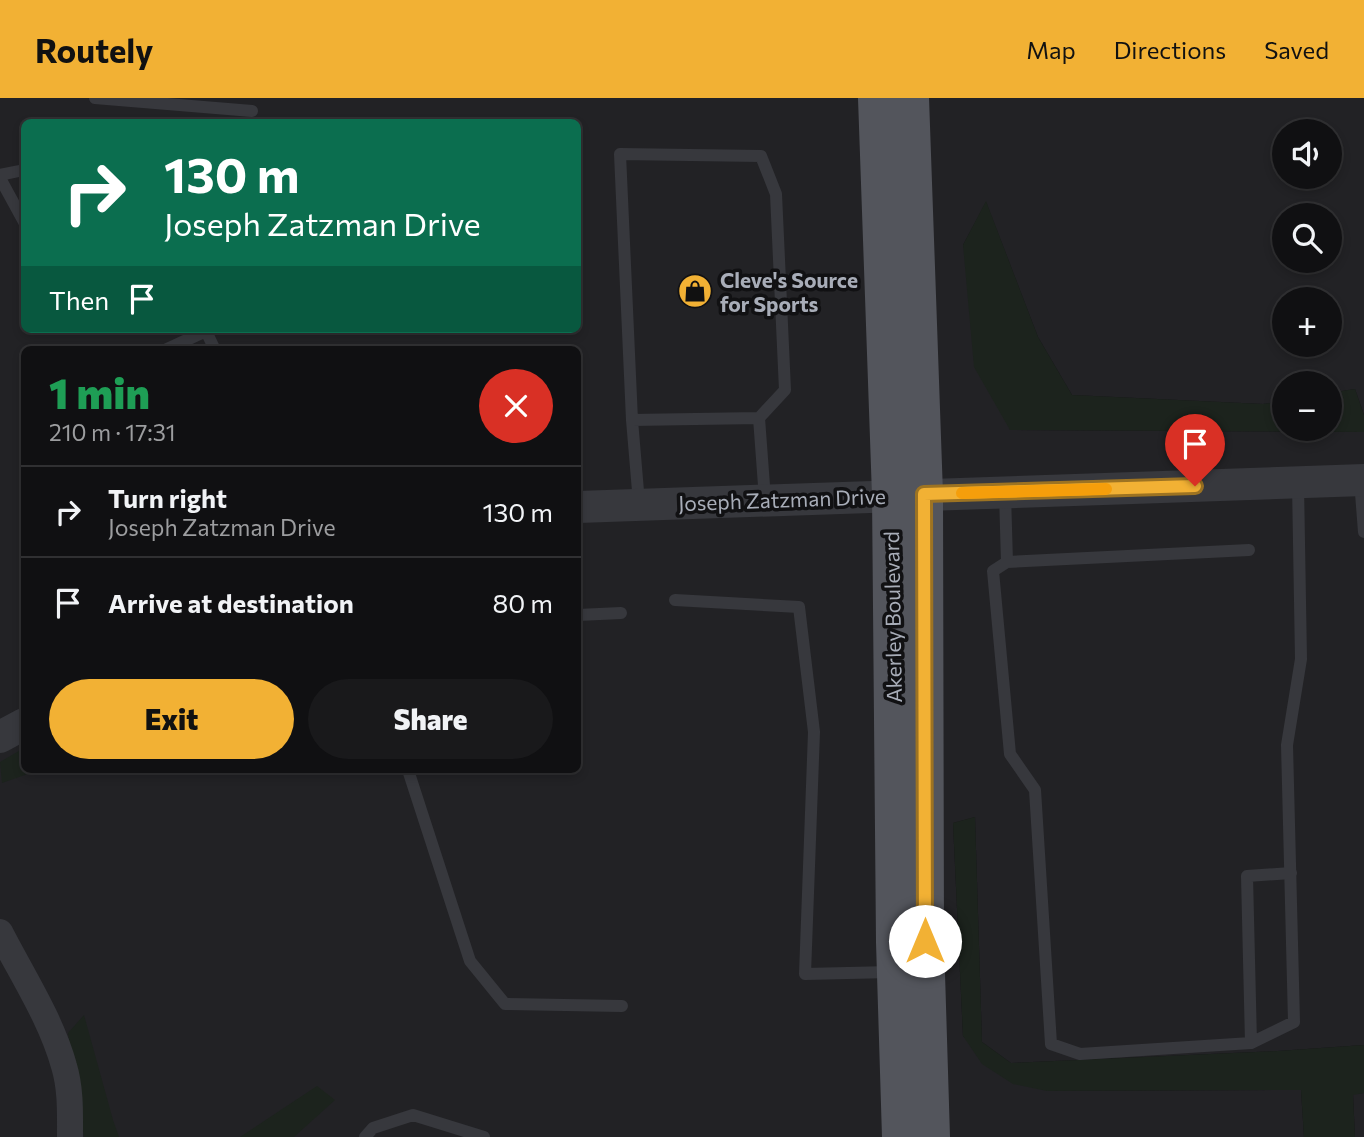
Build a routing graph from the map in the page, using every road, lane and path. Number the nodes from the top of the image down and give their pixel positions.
1 (95, 98) edge
2 (877, 98) edge
3 (910, 98) edge
4 (252, 111) dead end
5 (21, 171) edge
6 (0, 177) edge
7 (21, 216) edge
8 (202, 333) edge
9 (174, 346) edge
10 (759, 418) junction
11 (632, 420) junction
12 (1362, 480) edge
13 (1298, 483) junction
14 (1005, 492) junction
15 (907, 494) junction
16 (765, 499) junction
17 (639, 505) junction
18 (581, 507) edge
19 (1364, 532) edge
20 (1249, 550) dead end
21 (1007, 562) junction
22 (676, 600) dead end
23 (621, 613) dead end
24 (581, 615) edge
25 (21, 726) edge
26 (0, 737) edge
27 (409, 773) edge
28 (1292, 873) junction
29 (0, 932) edge
30 (910, 956) junction
31 (622, 1006) dead end
32 (1251, 1044) junction
33 (70, 1137) edge
34 (365, 1137) edge
35 (484, 1137) edge
36 (901, 1137) edge
37 (931, 1137) edge

1 - 4 lane
2 - 15 main road, Akerley Boulevard
3 - 15 main road, Akerley Boulevard
5 - 6 lane
6 - 7 lane
8 - 9 lane
10 - 11 lane
10 - 11 lane
10 - 16 lane
11 - 17 lane
12 - 13 street, Joseph Zatzman Drive
12 - 19 lane
13 - 14 street, Joseph Zatzman Drive
13 - 28 lane
14 - 15 street, Joseph Zatzman Drive
14 - 21 lane
15 - 16 street, Joseph Zatzman Drive
15 - 30 main road, Akerley Boulevard
16 - 17 street, Joseph Zatzman Drive
17 - 18 street, Joseph Zatzman Drive
20 - 21 lane
21 - 32 lane
22 - 30 lane
23 - 24 lane
25 - 26 street
27 - 31 lane
28 - 32 lane
28 - 32 lane
29 - 33 street
30 - 36 main road, Akerley Boulevard
30 - 37 main road, Akerley Boulevard
34 - 35 lane

